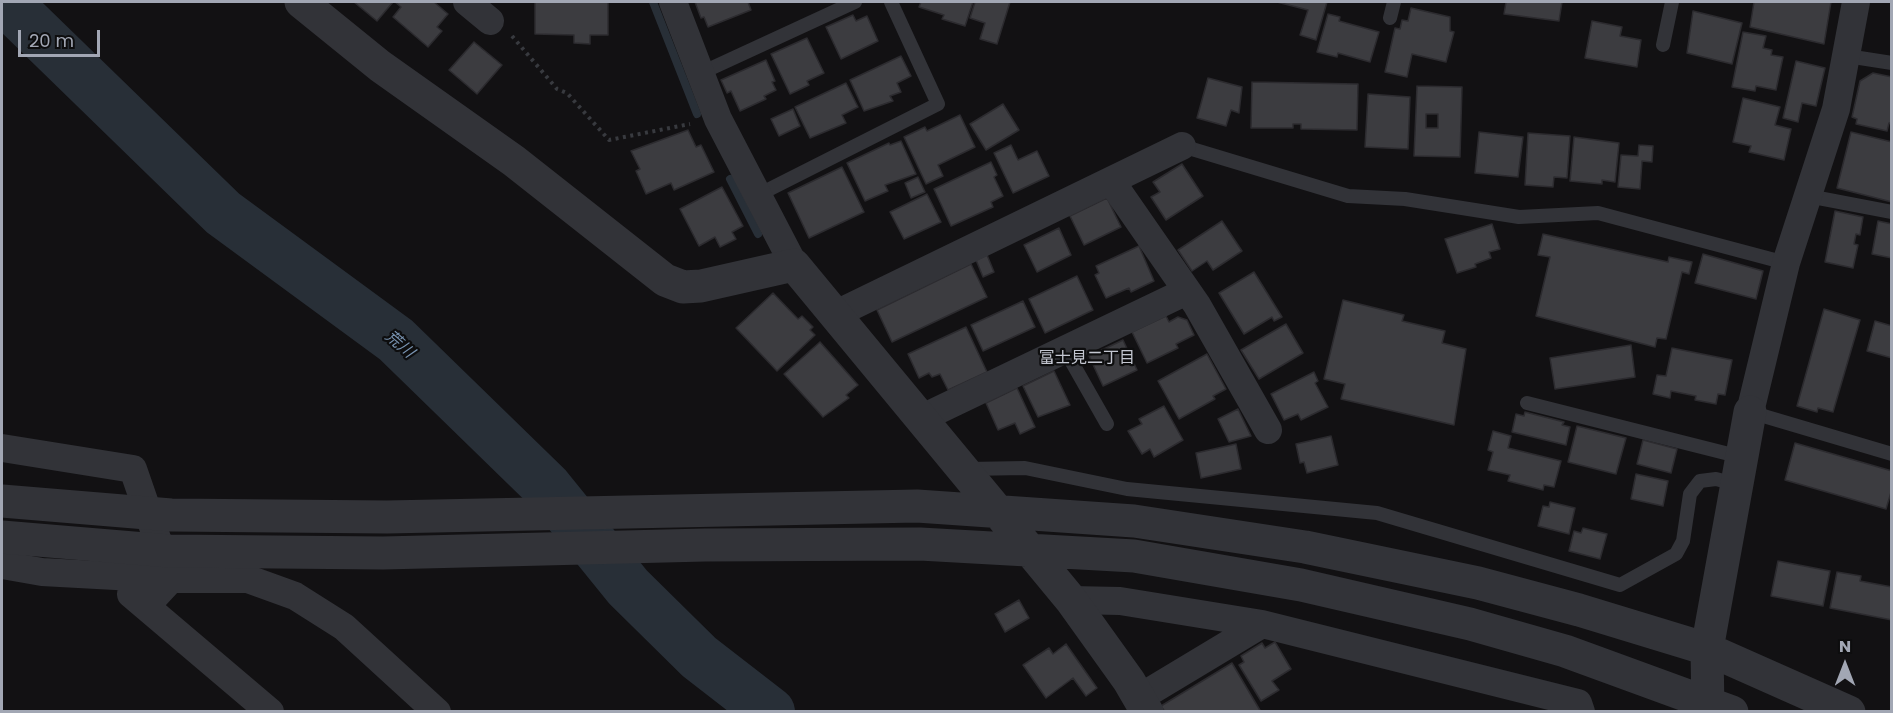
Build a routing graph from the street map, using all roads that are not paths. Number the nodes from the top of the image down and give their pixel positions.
1 (301, 2) edge
2 (467, 2) edge
3 (673, 2) edge
4 (855, 2) edge
5 (891, 2) edge
6 (1394, 2) edge
7 (1672, 2) edge
8 (1856, 2) edge
9 (1390, 18) dead end
10 (490, 21) road end
11 (1663, 45) dead end
12 (1847, 56) junction
13 (1892, 63) edge
14 (701, 73) junction
15 (1182, 146) joint
16 (1111, 181) junction
17 (758, 195) junction
18 (1808, 195) junction
19 (1892, 212) edge
20 (1786, 263) junction
21 (794, 265) junction
22 (1187, 291) junction
23 (834, 315) junction
24 (1065, 350) junction
25 (1527, 403) dead end
26 (1750, 412) junction
27 (920, 420) junction
28 (1107, 424) dead end
29 (1268, 430) dead end
30 (2, 448) edge
31 (1892, 453) edge
32 (962, 469) junction
33 (1738, 470) junction
34 (2, 501) edge
35 (2, 537) edge
36 (2, 565) edge
37 (109, 575) junction
38 (171, 579) junction
39 (1071, 600) junction
40 (146, 606) junction
41 (1262, 624) junction
42 (1707, 649) junction
43 (1143, 705) edge
44 (1716, 708) edge
45 (270, 711) edge
46 (437, 711) edge
47 (1581, 711) edge
48 (1849, 711) edge

1 - 21 street
2 - 10 street
3 - 14 street
4 - 14 lane
5 - 17 lane
6 - 9 lane
7 - 11 lane
8 - 12 street
12 - 13 lane
12 - 18 street
14 - 17 street
15 - 16 street
15 - 20 lane
16 - 22 street
16 - 23 street
17 - 21 street
18 - 19 lane
18 - 20 street
20 - 26 street
21 - 23 street
22 - 24 street
22 - 29 street
23 - 27 street
24 - 27 street
24 - 28 lane
25 - 33 lane
26 - 31 lane
26 - 33 street
27 - 32 street
30 - 38 street
32 - 33 lane
32 - 39 street
33 - 42 street
34 - 42 street
35 - 44 street
36 - 37 street
37 - 38 street
37 - 40 street
38 - 40 street
38 - 46 street
39 - 41 street
39 - 43 street
40 - 45 street
41 - 43 street
41 - 47 street
42 - 44 street
42 - 48 street

